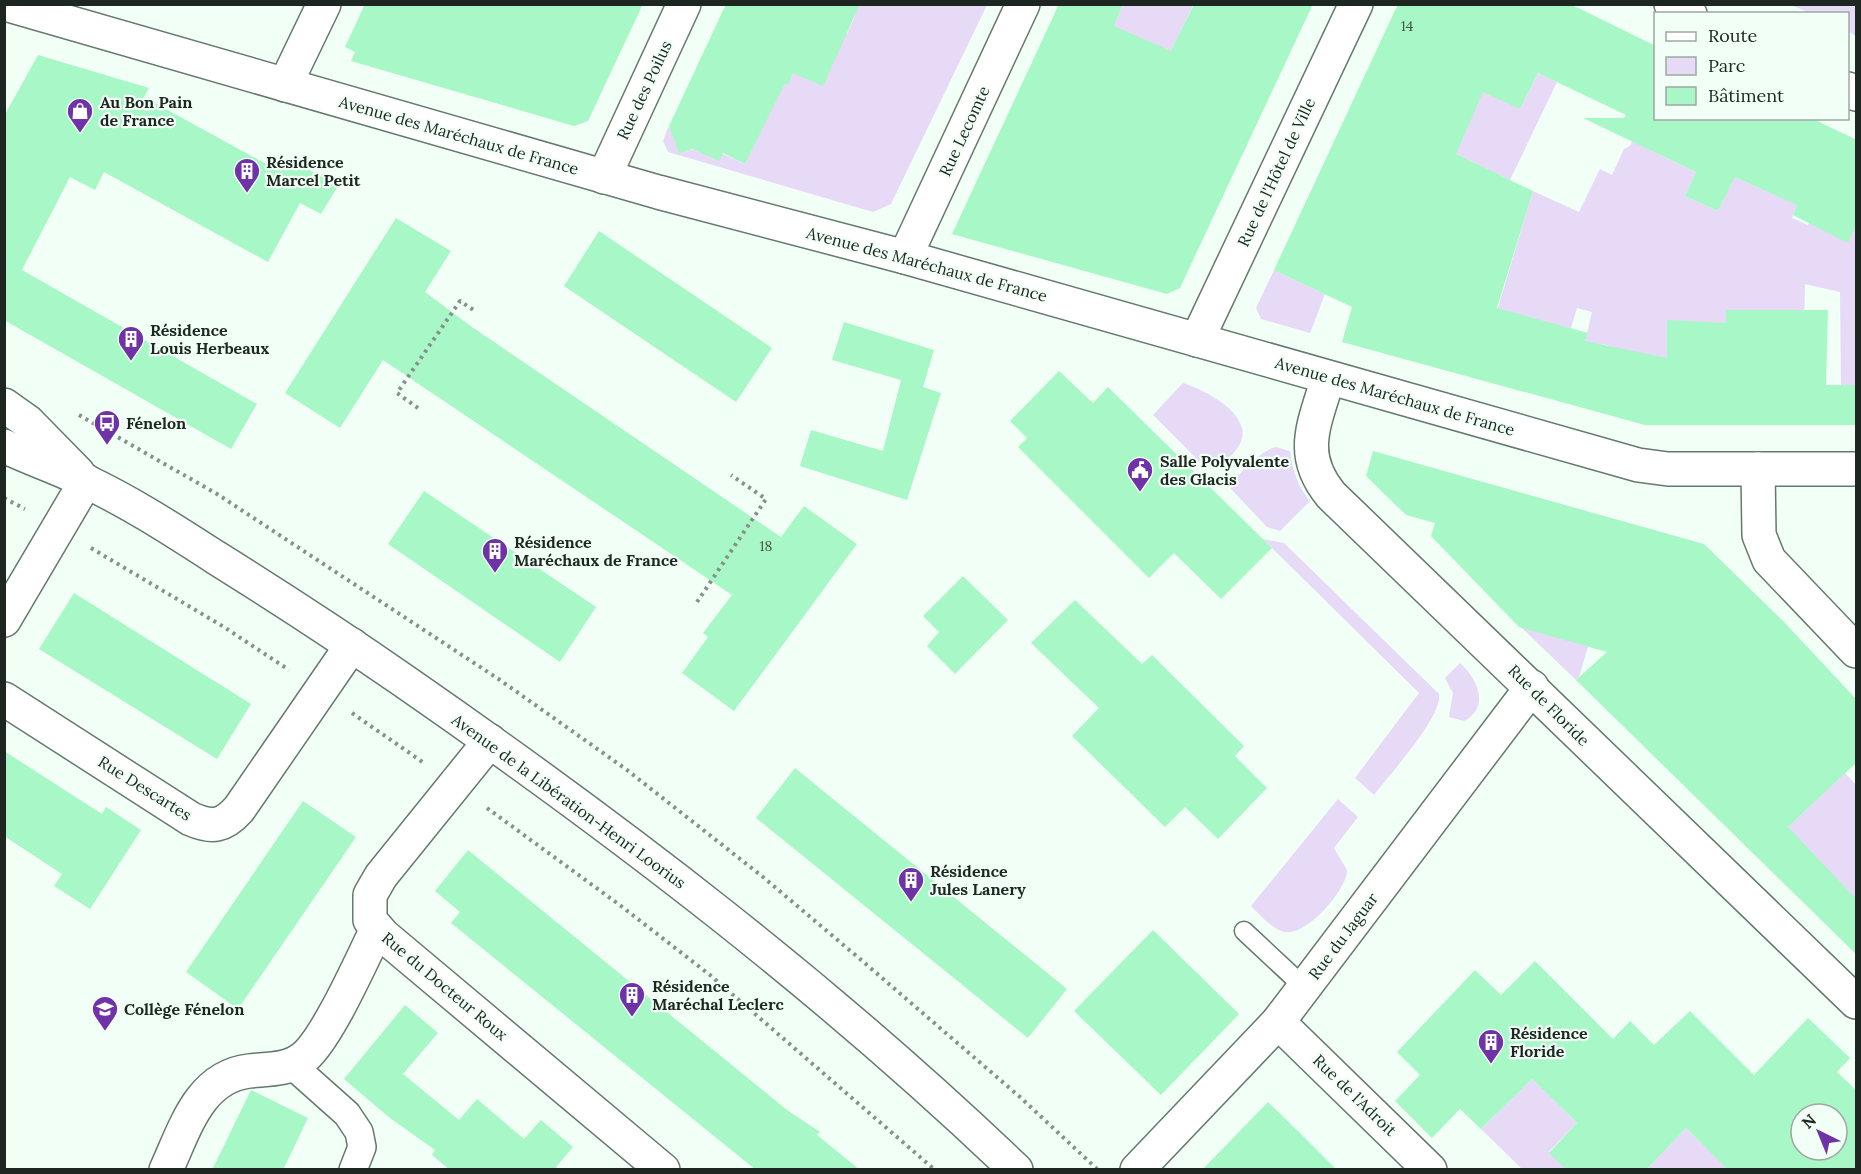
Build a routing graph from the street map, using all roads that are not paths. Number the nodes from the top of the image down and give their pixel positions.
1 (5, 4) edge
2 (324, 4) edge
3 (684, 4) edge
4 (1023, 4) edge
5 (1356, 4) edge
6 (1671, 4) edge
7 (1686, 12) edge
8 (285, 85) junction
9 (604, 177) junction
10 (905, 257) junction
11 (1197, 339) junction
12 (1328, 378) junction
13 (4, 405) edge
14 (4, 447) edge
15 (1758, 469) junction
16 (1857, 469) edge
17 (86, 481) junction
18 (4, 620) edge
19 (352, 645) junction
20 (1857, 651) edge
21 (1532, 687) junction
22 (4, 699) edge
23 (490, 741) junction
24 (377, 930) junction
25 (1244, 931) dead end
26 (1304, 987) junction
27 (1857, 1002) edge
28 (1278, 1022) junction
29 (292, 1065) junction
30 (166, 1170) edge
31 (353, 1170) edge
32 (663, 1170) edge
33 (1016, 1170) edge
34 (1137, 1170) edge
35 (1430, 1170) edge

1 - 8 street, Avenue des Maréchaux de France
2 - 8 street
3 - 9 street, Rue des Poilus
4 - 10 street, Rue Lecomte
5 - 11 street, Rue de l'Hôtel de Ville
6 - 7 street
8 - 9 street, Avenue des Maréchaux de France
9 - 10 street, Avenue des Maréchaux de France
10 - 11 street, Avenue des Maréchaux de France
11 - 12 street, Avenue des Maréchaux de France
12 - 15 street, Avenue des Maréchaux de France
12 - 21 street, Rue de Floride
13 - 17 street, Avenue de la Libération-Henri Loorius
14 - 17 street, Avenue de la Libération-Henri Loorius
15 - 16 street, Avenue des Maréchaux de France
15 - 20 street
17 - 18 street
17 - 19 street, Avenue de la Libération-Henri Loorius
19 - 22 street, Rue Descartes
19 - 23 street, Avenue de la Libération-Henri Loorius
21 - 26 street, Rue du Jaguar
21 - 27 street, Rue de Floride
23 - 24 street, Rue du Docteur Roux
23 - 33 street, Avenue de la Libération-Henri Loorius
24 - 29 street
24 - 32 street, Rue du Docteur Roux
25 - 26 lane
26 - 28 street, Rue du Jaguar
28 - 34 street, Rue du Jaguar
28 - 35 street, Rue de l'Adroit
29 - 30 street
29 - 31 street

